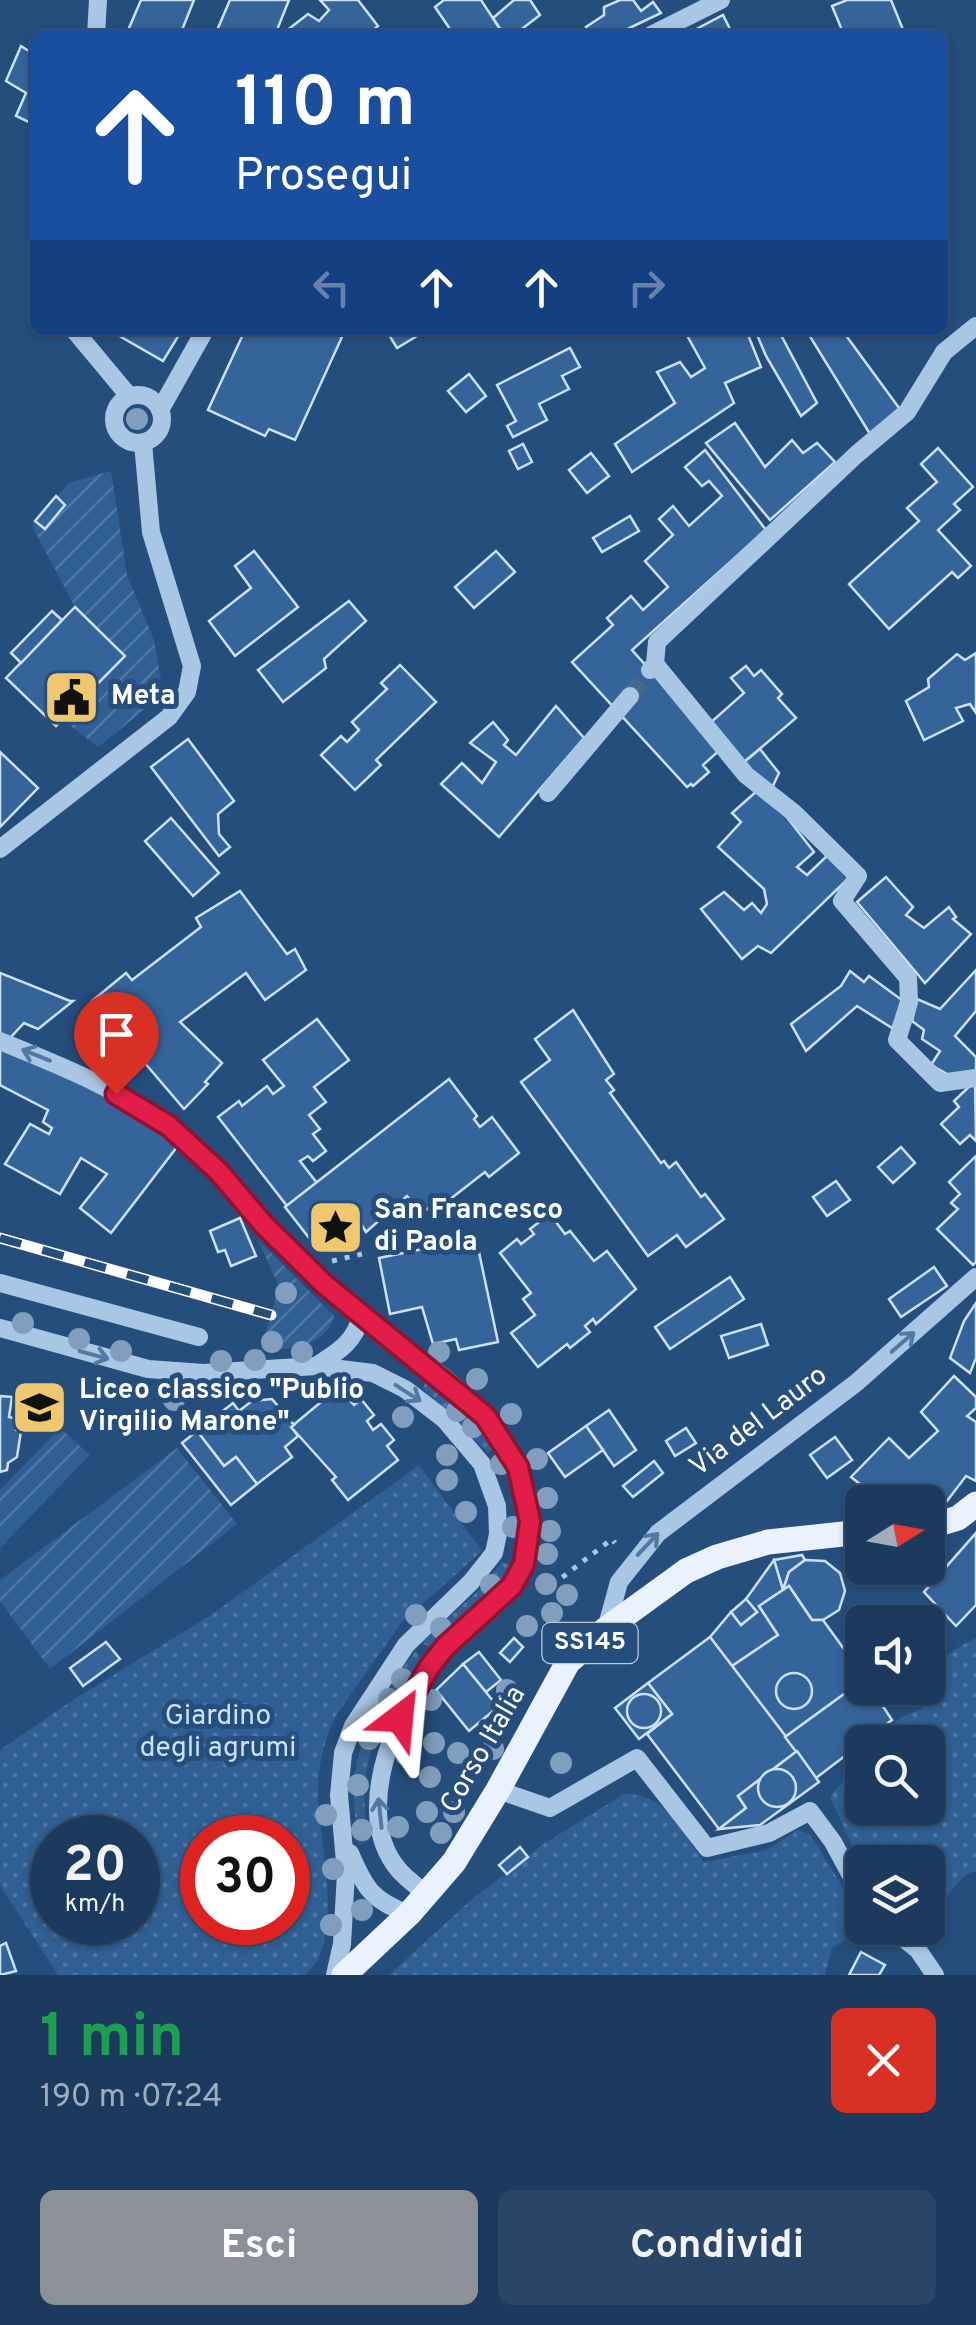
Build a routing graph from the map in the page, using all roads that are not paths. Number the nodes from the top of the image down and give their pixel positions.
1 (98, 0) edge
2 (721, 0) edge
3 (681, 29) edge
4 (96, 30) edge
5 (976, 326) edge
6 (78, 335) edge
7 (202, 335) edge
8 (129, 396) junction
9 (160, 410) junction
10 (144, 442) junction
11 (630, 696) tunnel mouth
12 (548, 793) dead end
13 (0, 850) edge
14 (0, 1041) edge
15 (976, 1078) edge
16 (976, 1277) edge
17 (0, 1283) edge
18 (361, 1316) junction
19 (0, 1328) edge
20 (199, 1337) dead end
21 (316, 1366) junction
22 (976, 1504) edge
23 (945, 1522) edge
24 (845, 1534) edge
25 (606, 1629) junction
26 (498, 1790) junction
27 (344, 1838) junction
28 (845, 1864) edge
29 (426, 1894) junction
30 (408, 1914) junction
31 (912, 1945) edge
32 (334, 1975) edge
33 (344, 1975) edge
34 (936, 1975) edge

1 - 4 street
2 - 3 street
5 - 15 street
6 - 8 street
7 - 9 street
8 - 9 street
8 - 10 street
9 - 10 street
10 - 13 street
11 - 12 street
18 -> 14 street
25 -> 16 street, Via del Lauro
17 - 20 street
18 - 21 street
29 -> 18 street
19 -> 21 street
21 -> 27 street
22 - 23 main road
24 - 25 main road, Corso Italia / SS145
25 - 26 main road, Corso Italia / SS145
26 - 28 street
26 - 29 main road, Corso Italia / SS145
27 - 30 street
27 - 32 street
29 - 30 main road, Corso Italia / SS145
30 - 33 main road, Corso Italia / SS145
31 - 34 street

